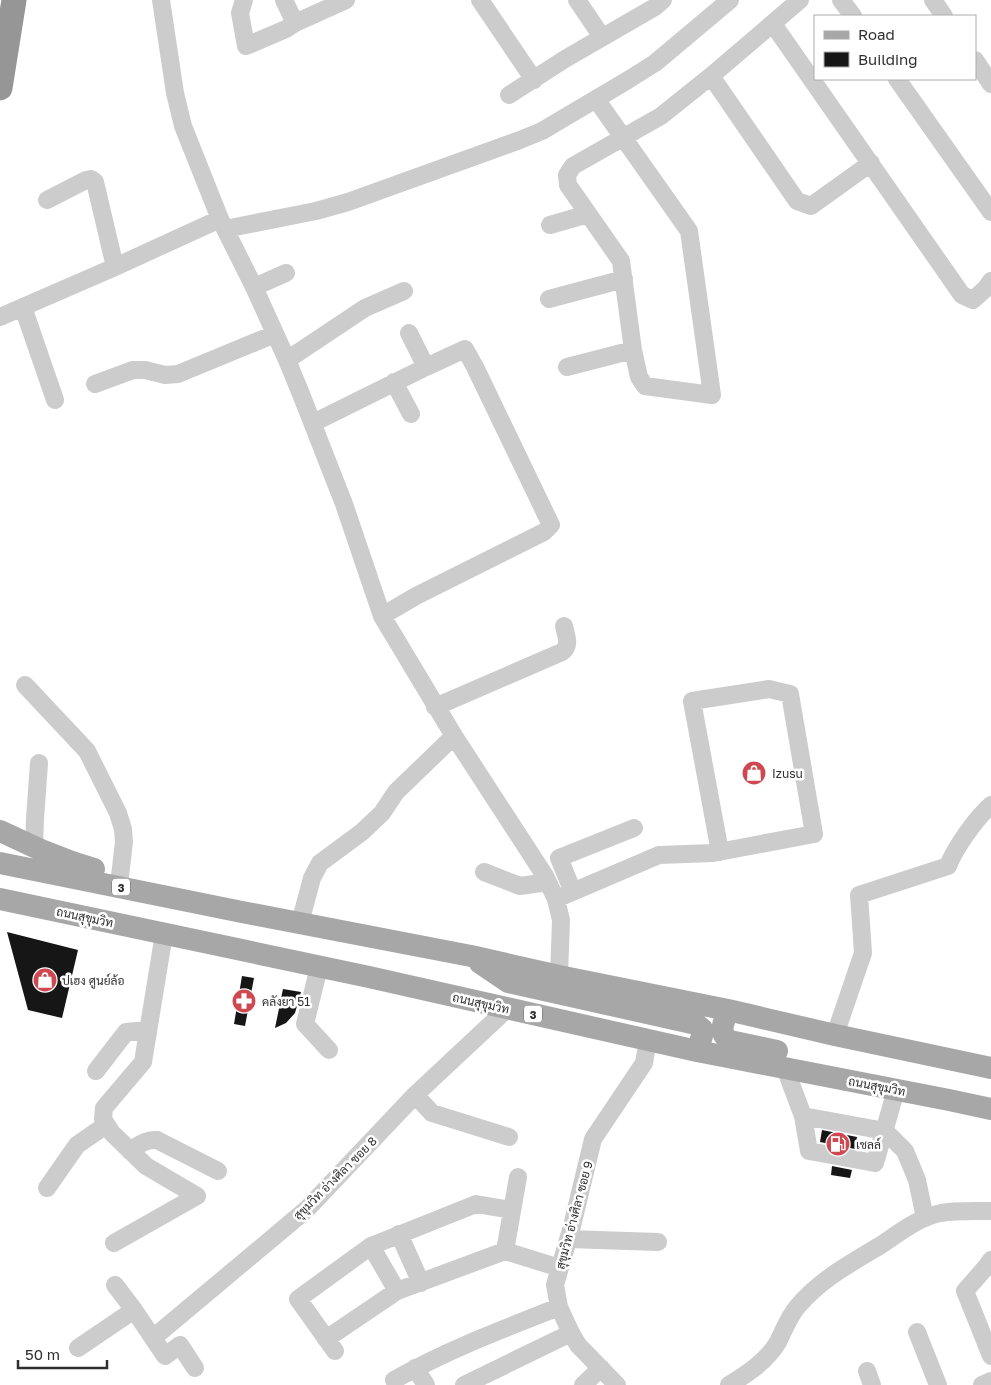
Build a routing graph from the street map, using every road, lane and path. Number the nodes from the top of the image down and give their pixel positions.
1 (14, 0) edge
2 (21, 0) edge
3 (161, 0) edge
4 (244, 0) edge
5 (284, 0) edge
6 (346, 0) edge
7 (480, 0) edge
8 (577, 0) edge
9 (663, 0) edge
10 (730, 0) edge
11 (800, 0) edge
12 (841, 0) edge
13 (933, 0) edge
14 (852, 15) edge
15 (943, 15) edge
16 (295, 23) junction
17 (773, 24) junction
18 (602, 37) junction
19 (6, 56) junction
20 (976, 62) edge
21 (711, 76) junction
22 (534, 80) junction
23 (898, 80) edge
24 (991, 84) edge
25 (0, 88) edge
26 (509, 95) dead end
27 (600, 97) junction
28 (624, 138) junction
29 (871, 163) junction
30 (47, 200) dead end
31 (991, 212) edge
32 (588, 214) junction
33 (222, 224) junction
34 (550, 225) dead end
35 (115, 267) junction
36 (286, 273) dead end
37 (624, 279) junction
38 (991, 282) edge
39 (254, 287) junction
40 (404, 291) dead end
41 (549, 299) dead end
42 (23, 307) junction
43 (0, 317) edge
44 (409, 333) dead end
45 (275, 334) junction
46 (633, 350) junction
47 (287, 360) junction
48 (426, 366) junction
49 (567, 367) dead end
50 (394, 382) junction
51 (95, 384) dead end
52 (55, 400) dead end
53 (410, 414) dead end
54 (313, 423) junction
55 (382, 616) junction
56 (564, 626) dead end
57 (25, 685) dead end
58 (436, 707) junction
59 (454, 736) junction
60 (39, 764) dead end
61 (991, 805) edge
62 (634, 828) dead end
63 (0, 831) edge
64 (34, 847) junction
65 (720, 852) junction
66 (0, 863) edge
67 (484, 872) dead end
68 (120, 876) junction
69 (548, 882) junction
70 (573, 892) junction
71 (0, 899) edge
72 (556, 899) junction
73 (242, 912) junction
74 (300, 923) junction
75 (164, 934) junction
76 (471, 956) junction
77 (319, 967) junction
78 (558, 976) junction
79 (507, 1009) junction
80 (728, 1010) junction
81 (148, 1030) junction
82 (835, 1035) junction
83 (648, 1040) junction
84 (328, 1050) dead end
85 (697, 1051) junction
86 (785, 1068) junction
87 (991, 1068) edge
88 (96, 1071) dead end
89 (896, 1090) junction
90 (415, 1095) junction
91 (949, 1100) junction
92 (991, 1109) edge
93 (802, 1116) junction
94 (106, 1125) junction
95 (885, 1131) junction
96 (509, 1138) dead end
97 (130, 1151) junction
98 (218, 1171) dead end
99 (518, 1177) dead end
100 (48, 1188) dead end
101 (511, 1210) junction
102 (991, 1211) edge
103 (925, 1218) junction
104 (400, 1234) junction
105 (568, 1239) junction
106 (658, 1242) dead end
107 (114, 1243) dead end
108 (370, 1246) junction
109 (505, 1251) junction
110 (989, 1264) edge
111 (560, 1268) junction
112 (421, 1283) junction
113 (115, 1285) dead end
114 (397, 1291) junction
115 (559, 1308) junction
116 (134, 1310) junction
117 (917, 1332) dead end
118 (570, 1333) junction
119 (153, 1338) junction
120 (78, 1348) dead end
121 (991, 1356) edge
122 (195, 1368) dead end
123 (415, 1368) junction
124 (601, 1368) junction
125 (394, 1380) dead end
126 (991, 1381) edge
127 (426, 1385) edge
128 (464, 1385) edge
129 (583, 1385) edge
130 (617, 1385) edge
131 (729, 1385) edge
132 (938, 1385) edge
133 (982, 1385) edge

1 - 19 highway
2 - 19 highway
3 - 33 street
4 - 16 street
5 - 16 street
6 - 16 street
7 - 22 street
8 - 18 street
9 - 18 street
10 - 27 street
11 - 17 street
12 - 14 street
13 - 15 street
17 - 21 street
17 - 29 street
18 - 22 street
19 - 25 highway
20 - 24 street
21 - 28 street
21 - 29 street
22 - 26 street
23 - 31 street
27 - 28 street
27 - 33 street
28 - 32 street
28 - 46 street
29 - 38 street
30 - 35 street
32 - 34 street
32 - 37 street
33 - 35 street
33 - 39 street
35 - 42 street
36 - 39 street
37 - 41 street
37 - 46 street
39 - 45 street
40 - 47 street
42 - 43 street
42 - 52 street
44 - 48 street
45 - 47 street
45 - 51 street
46 - 49 street
47 - 54 street
48 - 50 street
48 - 55 street
50 - 53 street
50 - 54 street
54 - 55 street
55 - 58 street
56 - 58 street
57 - 68 street
58 - 59 street
59 - 69 street
59 - 74 street
60 - 64 street
61 - 82 street
62 - 70 street
63 - 64 main road
64 - 68 main road
65 - 65 street
65 - 70 street
66 - 73 main road, 3
67 - 69 street
68 - 73 main road
69 - 72 street
70 - 72 street
71 - 75 main road, ถนนสุขุมวิท / 3
72 - 78 street
73 - 74 main road, 3
74 - 76 main road, 3
75 - 77 main road, ถนนสุขุมวิท / 3
75 - 81 street
76 - 78 main road, 3
76 - 85 main road
77 - 79 main road, ถนนสุขุมวิท / 3
77 - 84 street
78 - 80 main road, 3
79 - 83 main road, ถนนสุขุมวิท / 3
79 - 90 street, สุขุมวิท อ่างศิลา ซอย 8
80 - 82 main road, 3
80 - 91 main road
81 - 88 street
81 - 94 street
82 - 87 main road, 3
83 - 85 main road, ถนนสุขุมวิท / 3
83 - 105 street, สุขุมวิท อ่างศิลา ซอย 9
85 - 86 main road, ถนนสุขุมวิท / 3
86 - 89 main road, ถนนสุขุมวิท / 3
86 - 93 street
89 - 91 main road, ถนนสุขุมวิท / 3
89 - 95 street
90 - 96 street
90 - 119 street, สุขุมวิท อ่างศิลา ซอย 8
91 - 92 main road, ถนนสุขุมวิท / 3
93 - 95 street
93 - 95 street
94 - 97 street
94 - 100 street
95 - 103 street
97 - 98 street
97 - 107 street
99 - 101 street
101 - 104 street
101 - 109 street
102 - 103 street
103 - 131 street
104 - 108 street
104 - 112 street
105 - 106 street
105 - 111 street, สุขุมวิท อ่างศิลา ซอย 9
108 - 114 street
108 - 114 street
109 - 111 street
109 - 112 street
110 - 121 street
111 - 115 street, สุขุมวิท อ่างศิลา ซอย 9
112 - 114 street
113 - 116 street
115 - 118 street, สุขุมวิท อ่างศิลา ซอย 9
115 - 123 street
116 - 119 street
116 - 120 street
117 - 132 street
118 - 124 street, สุขุมวิท อ่างศิลา ซอย 9
118 - 128 street
119 - 122 street
123 - 125 street
123 - 127 street
124 - 129 street
124 - 130 street, สุขุมวิท อ่างศิลา ซอย 9
126 - 133 street

